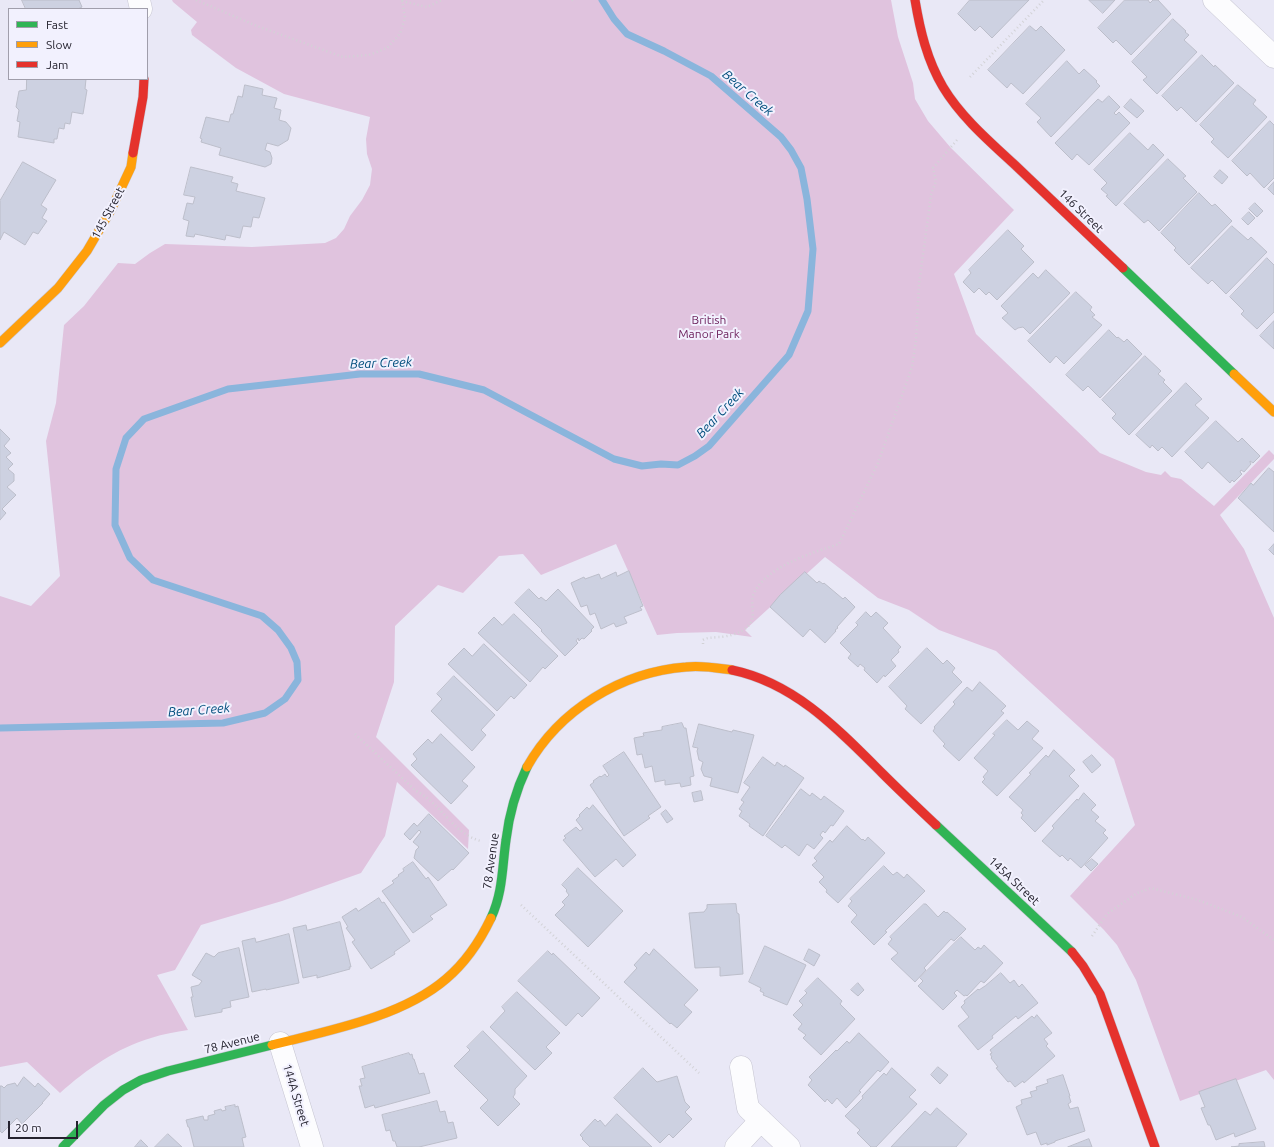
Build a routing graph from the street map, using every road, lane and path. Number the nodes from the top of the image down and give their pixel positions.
1 (196, 0) edge
2 (402, 0) edge
3 (442, 0) edge
4 (915, 0) edge
5 (1044, 0) edge
6 (1214, 0) edge
7 (1274, 57) edge
8 (970, 77) dead end
9 (144, 80) edge
10 (961, 136) dead end
11 (0, 343) edge
12 (1274, 412) edge
13 (703, 644) dead end
14 (780, 686) joint
15 (355, 734) dead end
16 (482, 841) dead end
17 (522, 905) dead end
18 (1092, 936) dead end
19 (1274, 940) edge
20 (280, 1043) junction
21 (741, 1067) dead end
22 (699, 1073) dead end
23 (761, 1120) junction
24 (63, 1147) edge
25 (312, 1147) edge
26 (736, 1147) edge
27 (789, 1147) edge
28 (1155, 1147) edge

1 - 2 path
2 - 3 path
4 - 12 street, 146 Street
5 - 8 path
6 - 7 street
9 - 11 street, 145 Street
10 - 13 path
14 - 20 street, 78 Avenue
14 - 28 street, 145A Street
15 - 16 path
17 - 22 path
18 - 19 path
20 - 24 street, 78 Avenue
20 - 25 street, 144A Street
21 - 23 street
23 - 26 street
23 - 27 street

